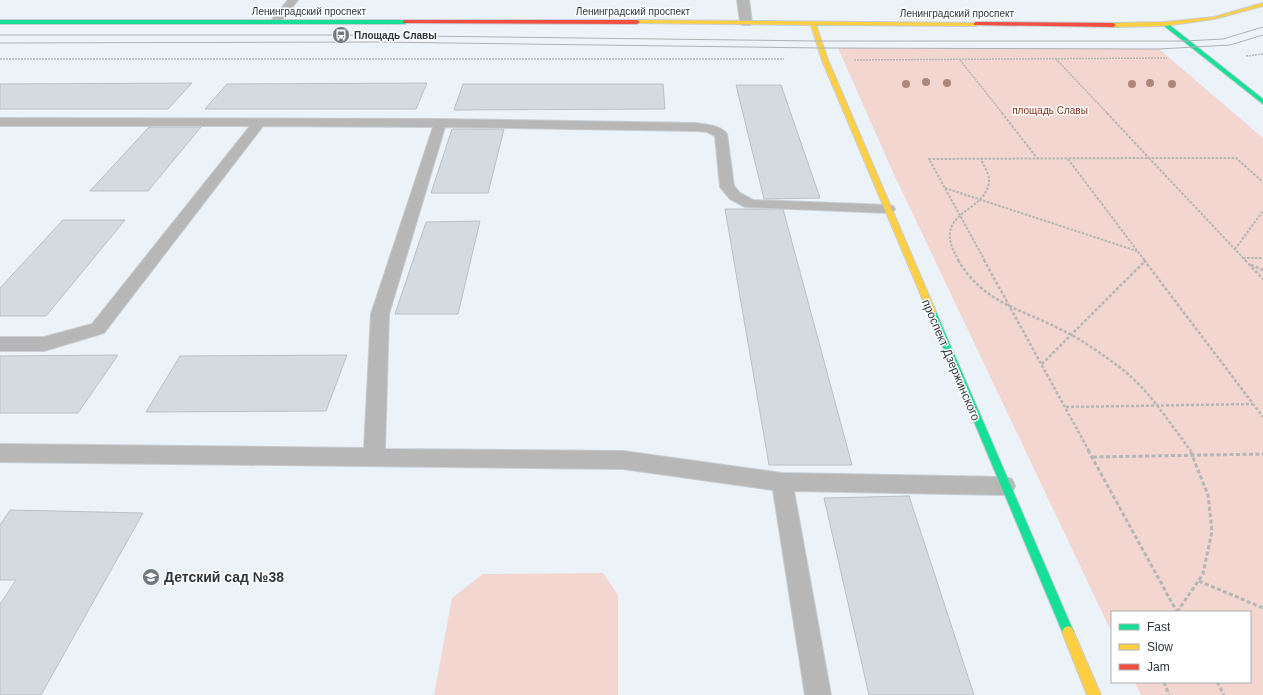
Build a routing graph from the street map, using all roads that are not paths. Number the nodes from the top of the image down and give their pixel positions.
1 (293, 0) edge
2 (744, 0) edge
3 (1263, 4) edge
4 (0, 22) edge
5 (274, 22) junction
6 (746, 22) junction
7 (813, 23) junction
8 (1164, 24) junction
9 (1263, 102) edge
10 (0, 122) edge
11 (259, 122) junction
12 (440, 123) junction
13 (888, 209) junction
14 (0, 344) edge
15 (0, 453) edge
16 (374, 458) junction
17 (782, 482) junction
18 (1004, 486) junction
19 (818, 695) edge
20 (1094, 695) edge

1 - 5 lane
2 - 6 street
3 - 8 main road, Ленинградский проспект
4 - 5 main road, Ленинградский проспект
5 - 6 main road, Ленинградский проспект
6 - 7 main road, Ленинградский проспект
7 - 8 main road, Ленинградский проспект
7 - 13 main road, проспект Дзержинского
8 - 9 main road
10 - 11 lane
11 - 12 lane
11 - 14 lane
12 - 13 lane
12 - 16 lane
13 - 18 main road, проспект Дзержинского
15 - 16 lane
16 - 17 lane
17 - 18 lane
17 - 19 lane
18 - 20 main road, проспект Дзержинского

